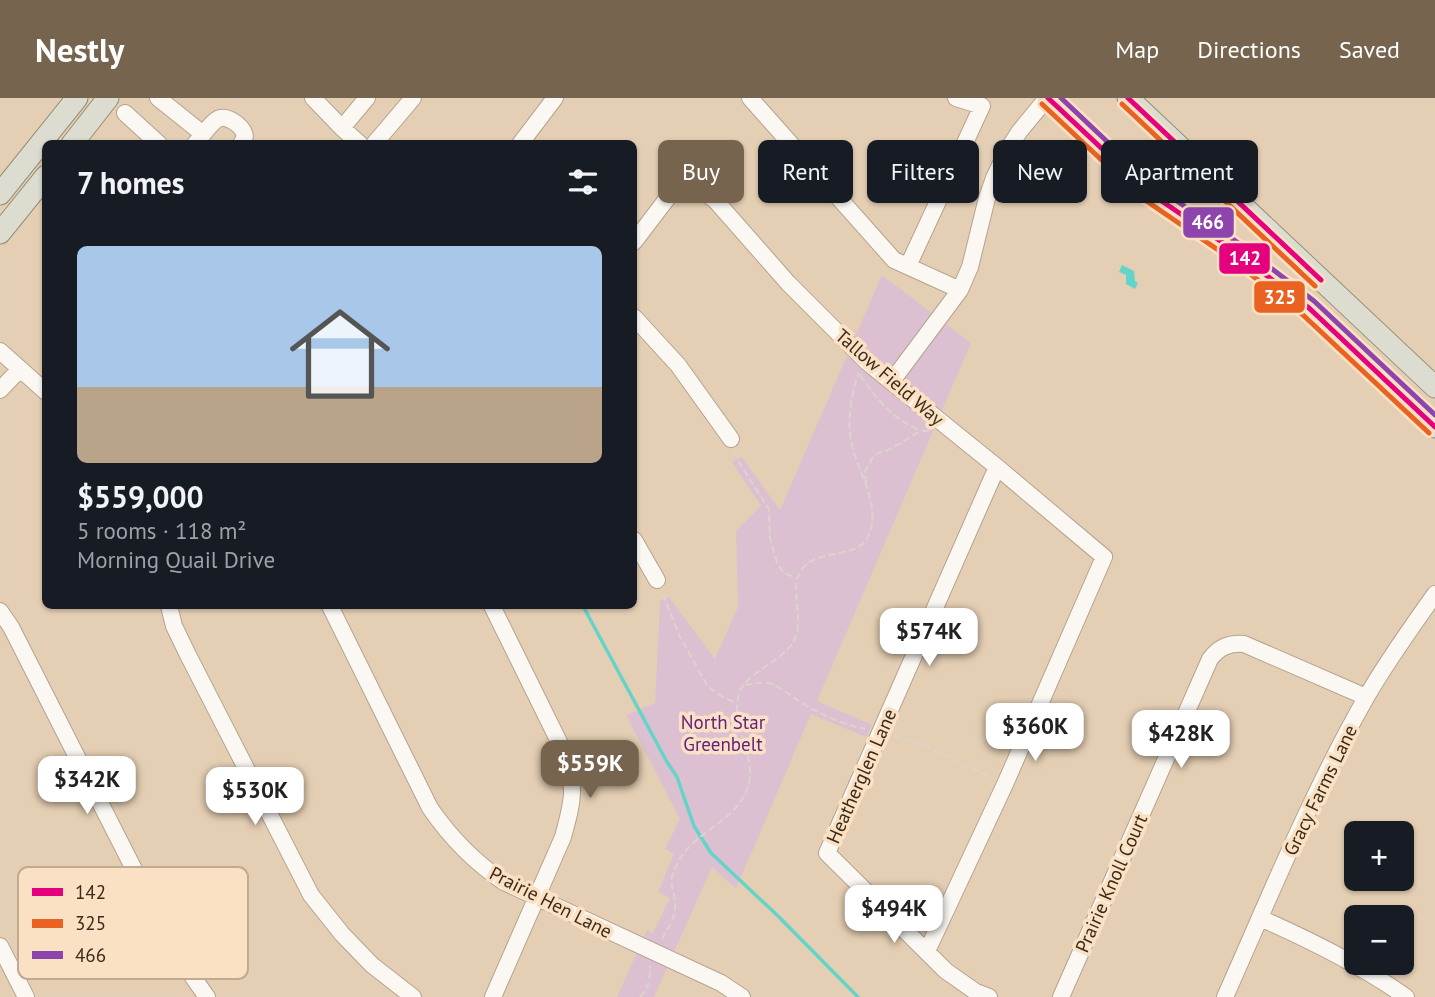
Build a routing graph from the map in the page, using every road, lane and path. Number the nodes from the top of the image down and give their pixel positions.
1 (77, 98) edge
2 (108, 98) edge
3 (158, 98) edge
4 (367, 98) edge
5 (413, 98) edge
6 (555, 98) edge
7 (750, 98) edge
8 (956, 98) edge
9 (1047, 98) edge
10 (1128, 98) edge
11 (321, 101) edge
12 (125, 113) dead end
13 (342, 128) junction
14 (199, 139) edge
15 (43, 140) edge
16 (75, 140) edge
17 (155, 140) edge
18 (244, 140) edge
19 (356, 140) edge
20 (377, 140) edge
21 (523, 140) edge
22 (1172, 140) edge
23 (42, 142) edge
24 (1101, 148) edge
25 (42, 181) edge
26 (0, 194) edge
27 (1165, 203) edge
28 (1239, 203) edge
29 (0, 233) edge
30 (637, 238) edge
31 (908, 266) junction
32 (960, 290) junction
33 (637, 320) edge
34 (0, 351) edge
35 (20, 369) junction
36 (891, 382) junction
37 (1435, 387) edge
38 (42, 388) edge
39 (0, 390) edge
40 (1435, 427) edge
41 (920, 431) junction
42 (933, 431) dead end
43 (731, 439) joint
44 (997, 467) junction
45 (866, 488) junction
46 (637, 545) edge
47 (797, 579) junction
48 (657, 580) joint
49 (1435, 594) edge
50 (170, 609) edge
51 (331, 609) edge
52 (493, 609) edge
53 (0, 611) edge
54 (744, 685) junction
55 (1366, 696) junction
56 (737, 703) junction
57 (871, 730) dead end
58 (890, 735) dead end
59 (1006, 782) junction
60 (133, 867) edge
61 (537, 899) junction
62 (1260, 918) junction
63 (659, 943) dead end
64 (0, 946) edge
65 (927, 951) junction
66 (651, 962) dead end
67 (6, 973) edge
68 (194, 979) edge
69 (1401, 996) edge
70 (26, 997) edge
71 (207, 997) edge
72 (413, 997) edge
73 (493, 997) edge
74 (640, 997) edge
75 (742, 997) edge
76 (989, 997) edge
77 (1061, 997) edge
78 (1225, 997) edge

1 - 15 main road
2 - 16 main road
3 - 14 street
4 - 13 street
5 - 20 street
6 - 21 street
7 - 31 street
8 - 31 street
9 - 24 main road
9 - 32 street
10 - 22 main road
11 - 13 street
12 - 17 street
13 - 19 street
14 - 18 street
23 - 26 main road
25 - 29 main road
27 - 40 main road
28 - 37 main road
30 - 36 street, Tallow Field Way
31 - 32 street
32 - 36 street
33 - 43 street
34 - 35 street
35 - 38 street
35 - 39 street
36 - 44 street, Tallow Field Way
41 - 42 path
41 - 45 path
41 - 45 path
43 - 47 path
44 - 59 street, Tallow Field Way
44 - 65 street, Heatherglen Lane
45 - 47 path
46 - 48 street
47 - 54 path
48 - 56 path
49 - 55 street, Gracy Farms Lane
50 - 72 street
51 - 61 street, Prairie Hen Lane
52 - 61 street
53 - 60 street
54 - 56 path
54 - 57 path
55 - 62 street, Gracy Farms Lane
55 - 77 street, Prairie Knoll Court
56 - 63 path
58 - 59 path
59 - 65 street
61 - 73 street
61 - 75 street, Prairie Hen Lane
62 - 69 street
62 - 78 street, Gracy Farms Lane
64 - 67 street
65 - 76 street
66 - 74 path
67 - 70 street
68 - 71 street

